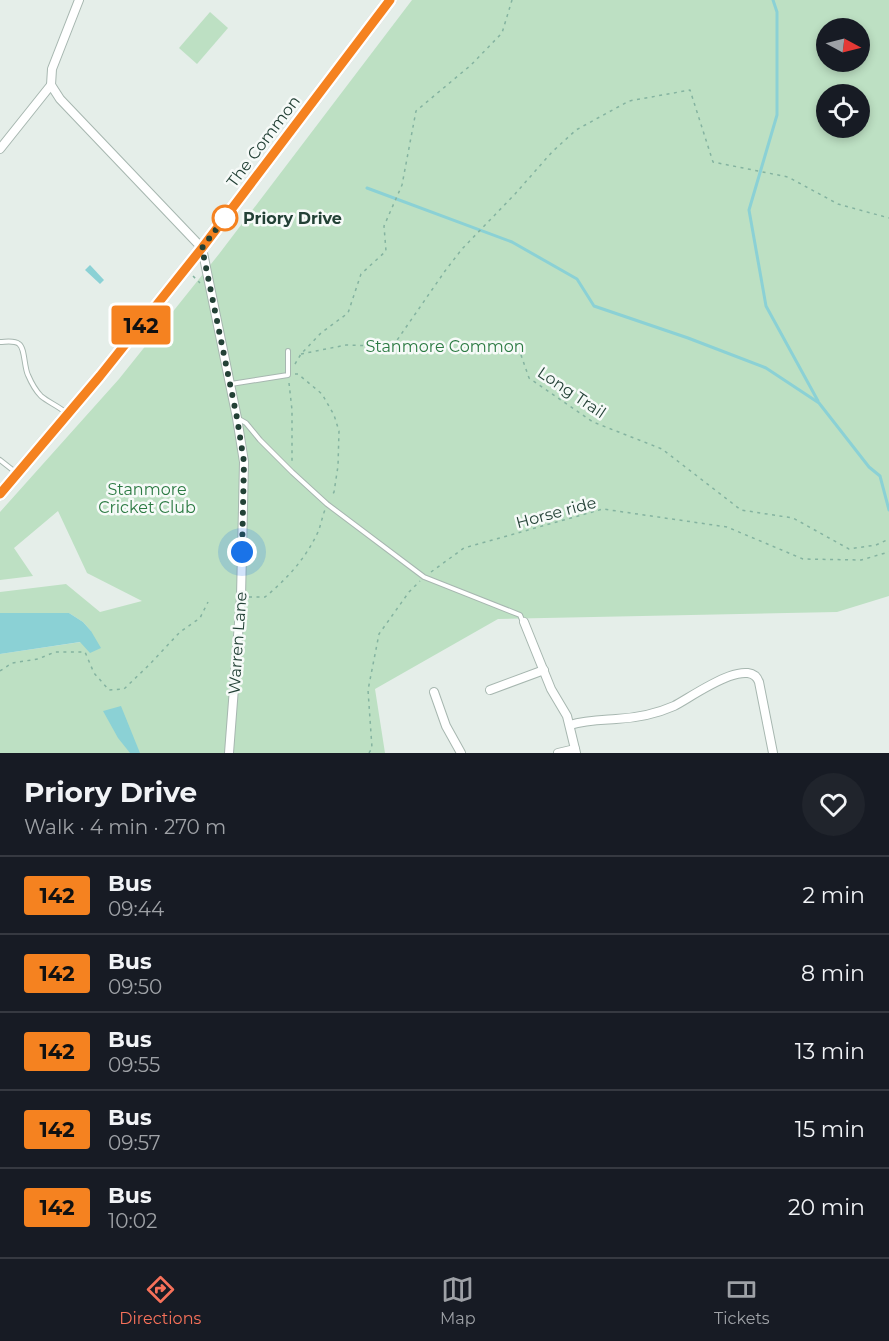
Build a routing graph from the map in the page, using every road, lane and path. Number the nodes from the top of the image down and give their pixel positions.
1 (79, 0) edge
2 (390, 0) edge
3 (512, 0) edge
4 (51, 85) junction
5 (0, 149) edge
6 (889, 218) edge
7 (202, 248) junction
8 (190, 273) dead end
9 (199, 282) dead end
10 (0, 342) edge
11 (393, 346) junction
12 (288, 351) dead end
13 (288, 375) junction
14 (230, 384) junction
15 (68, 414) junction
16 (237, 418) junction
17 (0, 460) edge
18 (292, 472) junction
19 (17, 474) junction
20 (0, 494) edge
21 (889, 539) edge
22 (889, 552) edge
23 (424, 578) junction
24 (208, 602) dead end
25 (524, 622) joint
26 (544, 670) junction
27 (0, 671) edge
28 (490, 690) dead end
29 (434, 692) dead end
30 (570, 725) junction
31 (575, 751) edge
32 (229, 753) edge
33 (369, 753) edge
34 (460, 753) edge
35 (558, 753) edge
36 (773, 753) edge

1 - 4 street
2 - 7 main road, The Common
3 - 11 path, Long Trail
4 - 5 street
4 - 7 street
6 - 11 path
7 - 14 street, Warren Lane
7 - 15 main road, The Common
8 - 9 path
10 - 15 lane
11 - 21 path, Long Trail
12 - 13 lane
13 - 14 lane
13 - 18 path
14 - 16 street, Warren Lane
15 - 19 main road, The Common
16 - 18 lane
16 - 32 street, Warren Lane
17 - 19 lane
18 - 23 lane
19 - 20 main road, The Common
22 - 23 path, Horse ride
23 - 25 lane
23 - 33 path, Horse ride
24 - 27 path
25 - 26 street
26 - 28 street
26 - 30 street
29 - 34 street
30 - 31 street
30 - 36 street
31 - 35 street

